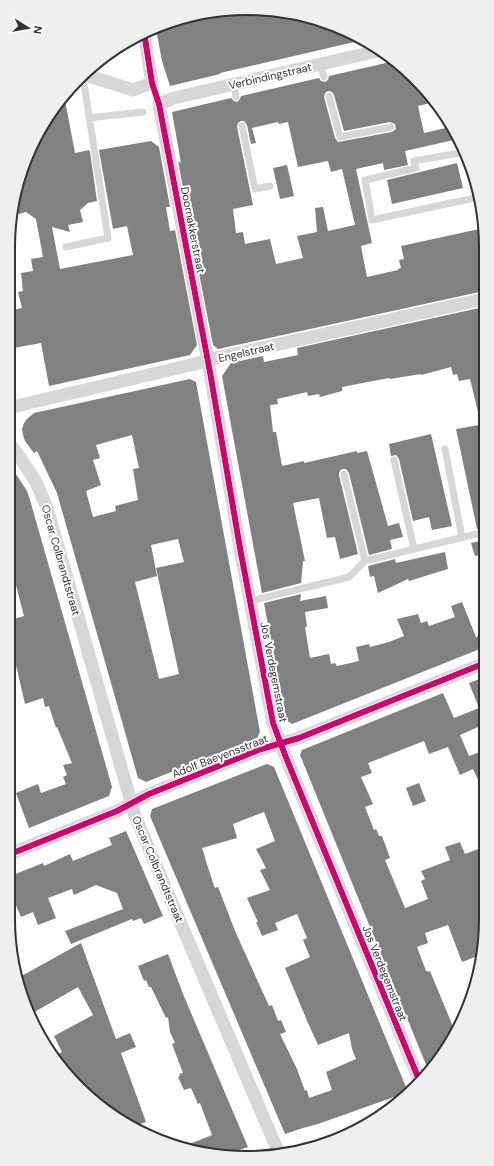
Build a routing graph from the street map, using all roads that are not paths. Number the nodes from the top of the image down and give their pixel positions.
1 (145, 39) edge
2 (373, 52) edge
3 (320, 64) junction
4 (89, 77) edge
5 (324, 77) dead end
6 (85, 81) edge
7 (329, 96) dead end
8 (159, 104) joint
9 (143, 112) dead end
10 (89, 118) junction
11 (242, 126) dead end
12 (391, 127) dead end
13 (459, 153) edge
14 (270, 186) dead end
15 (474, 198) edge
16 (66, 247) dead end
17 (479, 300) edge
18 (207, 360) junction
19 (15, 406) edge
20 (444, 450) dead end
21 (15, 451) edge
22 (394, 460) dead end
23 (344, 474) dead end
24 (479, 533) edge
25 (462, 537) junction
26 (414, 549) junction
27 (365, 561) junction
28 (250, 601) junction
29 (479, 665) edge
30 (280, 744) junction
31 (131, 803) junction
32 (15, 851) edge
33 (417, 1076) edge
34 (277, 1149) edge

1 - 4 street
2 - 3 street, Verbindingstraat
3 - 5 lane
3 - 8 street, Verbindingstraat
6 - 10 lane
7 - 12 lane
8 - 18 street, Doornakkerstraat
9 - 10 lane
10 - 16 lane
11 - 14 lane
13 - 15 lane
17 - 18 street, Engelstraat
18 - 19 street, Engelstraat
18 - 28 street, Jos Verdegemstraat
20 - 25 lane
21 - 31 street, Oscar Colbrandtstraat
22 - 26 lane
23 - 27 lane
24 - 25 lane
25 - 26 lane
26 - 27 lane
27 - 28 lane
28 - 30 street, Jos Verdegemstraat
29 - 30 street, Adolf Baeyensstraat
30 - 31 street, Adolf Baeyensstraat
30 - 33 street, Jos Verdegemstraat
31 - 32 street, Adolf Baeyensstraat
31 - 34 street, Oscar Colbrandtstraat

